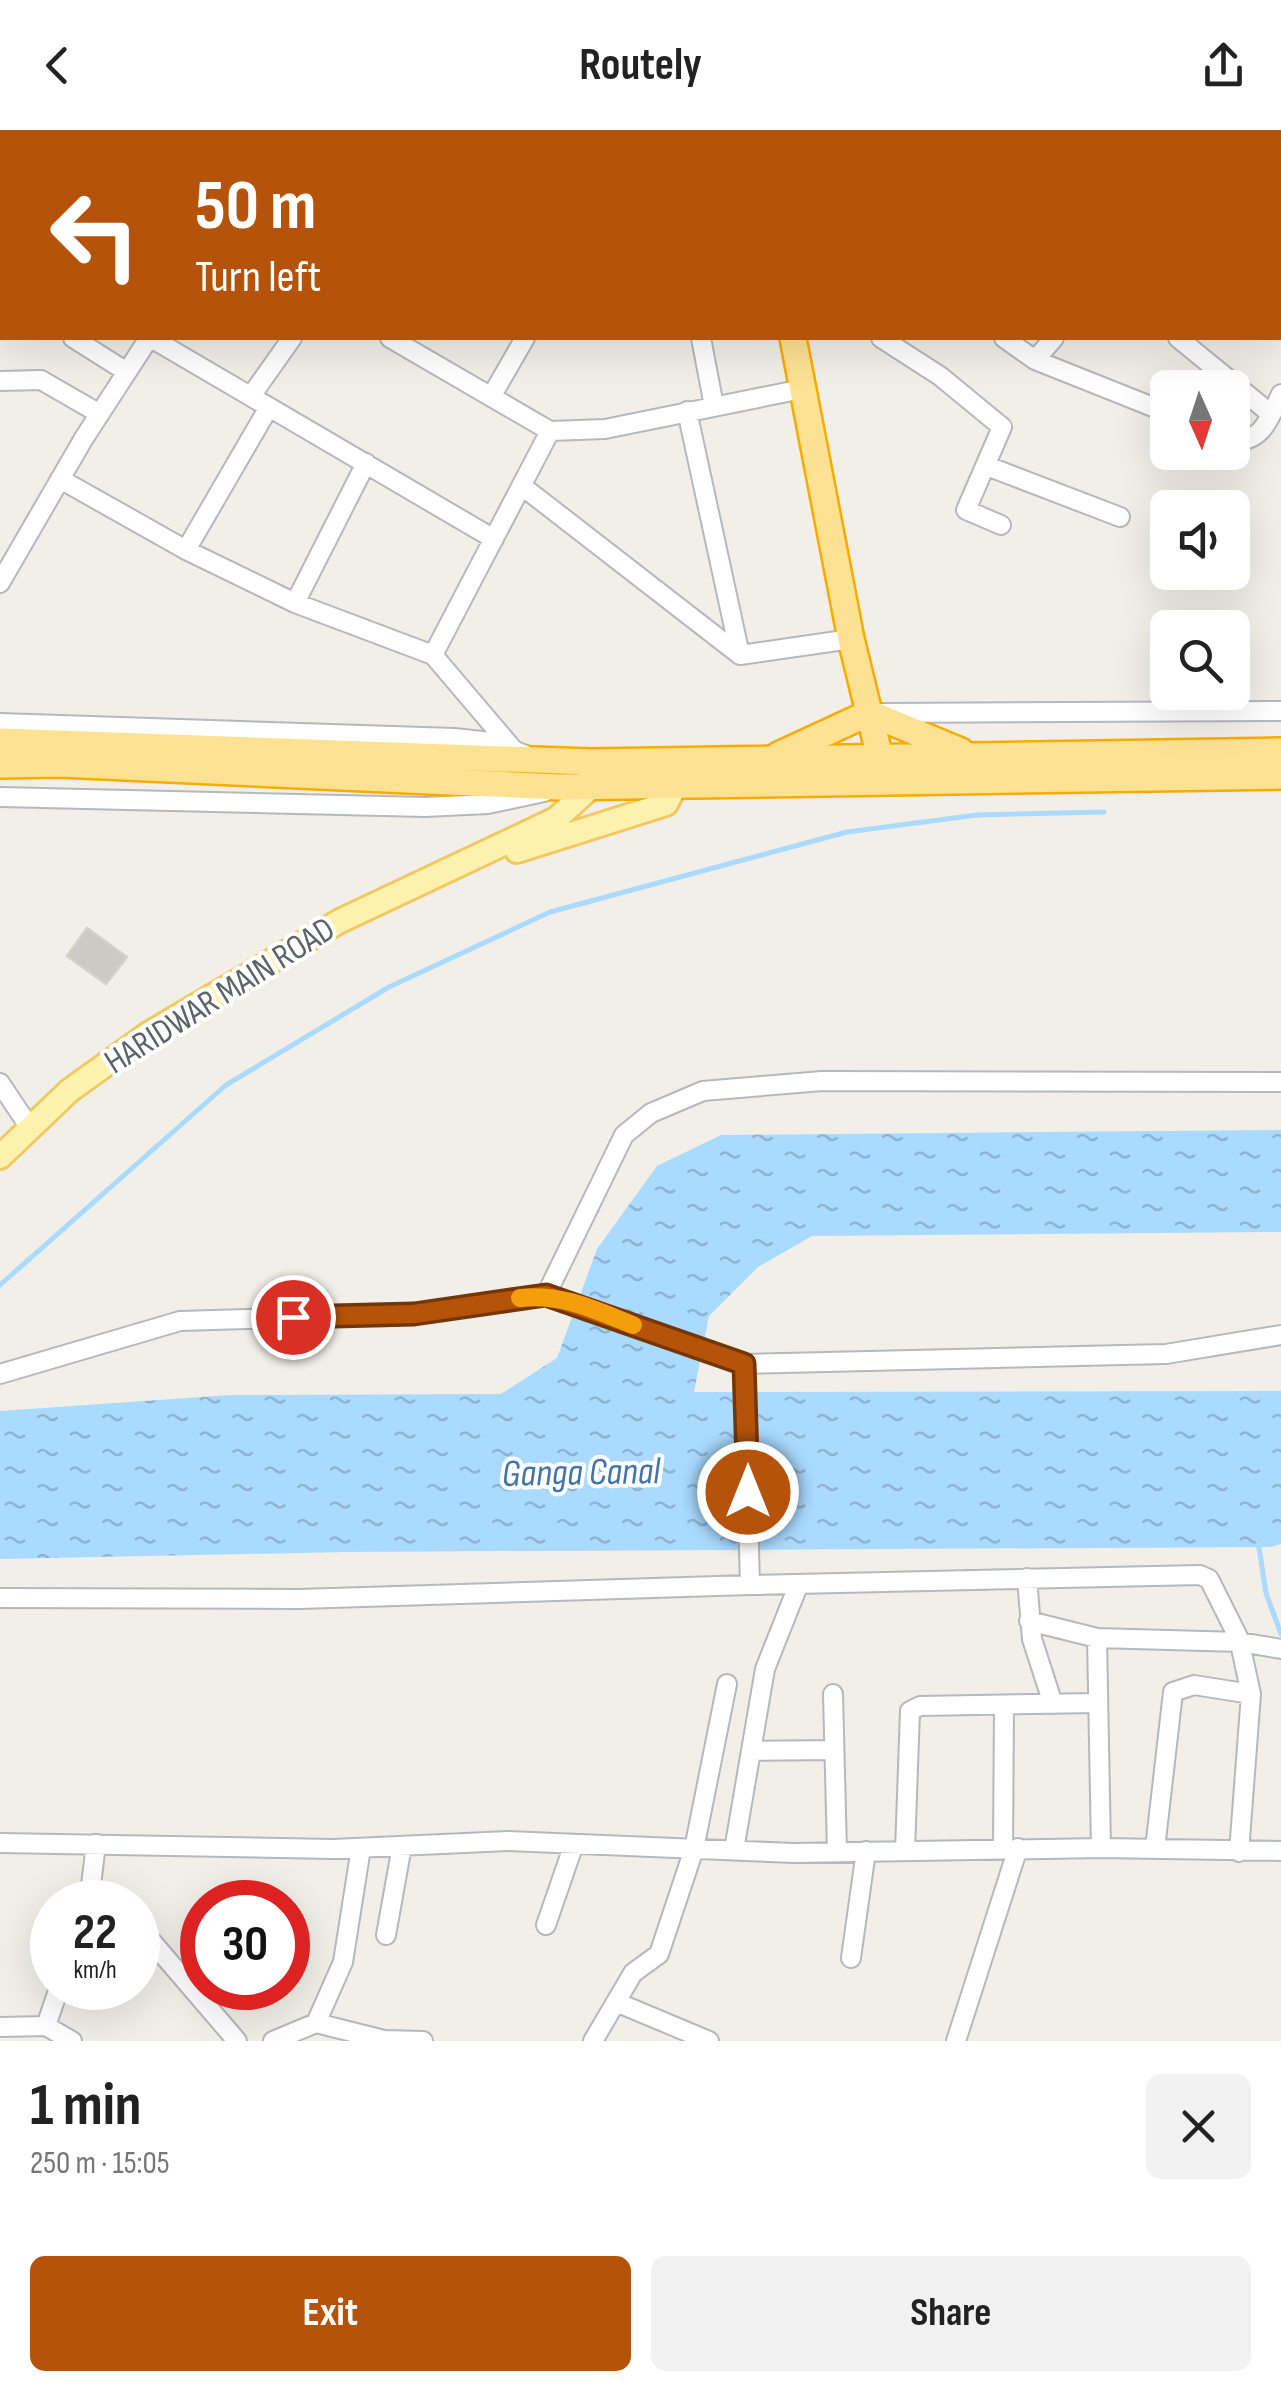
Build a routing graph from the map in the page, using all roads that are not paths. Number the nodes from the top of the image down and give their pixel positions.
1 (76, 340) edge
2 (149, 340) edge
3 (153, 340) edge
4 (291, 340) edge
5 (393, 340) edge
6 (524, 340) edge
7 (702, 340) edge
8 (793, 340) edge
9 (884, 340) edge
10 (1007, 340) edge
11 (1052, 340) edge
12 (1180, 340) edge
13 (1034, 360) junction
14 (127, 372) junction
15 (0, 381) edge
16 (802, 389) junction
17 (1281, 394) edge
18 (251, 396) junction
19 (491, 397) junction
20 (714, 406) junction
21 (270, 407) junction
22 (1150, 407) edge
23 (687, 412) junction
24 (100, 414) junction
25 (1271, 414) junction
26 (550, 432) junction
27 (1250, 439) edge
28 (366, 463) junction
29 (986, 466) junction
30 (60, 478) junction
31 (522, 486) junction
32 (1120, 517) dead end
33 (1001, 525) dead end
34 (494, 538) junction
35 (186, 550) junction
36 (0, 584) edge
37 (295, 603) junction
38 (851, 639) junction
39 (740, 655) junction
40 (432, 656) junction
41 (1281, 712) edge
42 (869, 713) junction
43 (0, 723) edge
44 (0, 741) edge
45 (1281, 751) edge
46 (524, 754) junction
47 (975, 757) junction
48 (768, 760) junction
49 (0, 765) edge
50 (883, 769) junction
51 (676, 773) junction
52 (590, 774) junction
53 (1281, 776) edge
54 (559, 787) junction
55 (0, 797) edge
56 (461, 867) junction
57 (1281, 1082) edge
58 (0, 1083) edge
59 (30, 1128) junction
60 (0, 1157) edge
61 (546, 1295) junction
62 (1281, 1335) edge
63 (744, 1364) junction
64 (0, 1374) edge
65 (1027, 1578) junction
66 (750, 1586) junction
67 (798, 1586) junction
68 (0, 1598) edge
69 (1029, 1621) junction
70 (1097, 1638) junction
71 (1240, 1642) junction
72 (1281, 1649) edge
73 (727, 1684) dead end
74 (833, 1694) dead end
75 (1251, 1694) junction
76 (1096, 1703) junction
77 (1054, 1704) junction
78 (1004, 1705) junction
79 (834, 1750) junction
80 (751, 1751) junction
81 (0, 1843) edge
82 (96, 1844) junction
83 (574, 1844) junction
84 (402, 1846) junction
85 (361, 1848) junction
86 (694, 1848) junction
87 (1101, 1848) junction
88 (1011, 1849) junction
89 (1155, 1849) junction
90 (734, 1850) junction
91 (905, 1850) junction
92 (866, 1851) junction
93 (837, 1852) junction
94 (1240, 1852) junction
95 (1281, 1852) edge
96 (91, 1880) edge
97 (546, 1926) dead end
98 (386, 1935) dead end
99 (160, 1952) edge
100 (852, 1958) dead end
101 (616, 2002) junction
102 (316, 2024) junction
103 (0, 2027) edge
104 (36, 2031) edge
105 (232, 2039) edge
106 (698, 2039) edge
107 (72, 2041) edge
108 (272, 2041) edge
109 (423, 2041) edge
110 (593, 2041) edge
111 (956, 2041) edge

1 - 14 street
2 - 14 street
3 - 18 street
4 - 18 street
5 - 19 street
6 - 19 street
7 - 20 street
8 - 16 highway
9 - 29 street
10 - 13 street
11 - 13 street
12 - 25 street
13 - 22 street
14 - 24 street
15 - 24 street
16 - 20 street
16 - 38 highway
17 - 25 street
18 - 21 street
19 - 26 street
20 - 23 street
21 - 28 street
21 - 35 street
23 - 26 street
23 - 39 street
24 - 30 street
25 - 27 street
26 - 31 street
28 - 34 street
28 - 37 street
29 - 32 street
29 - 33 street
30 - 35 street
30 - 36 street
31 - 34 street
31 - 39 street
34 - 40 street
35 - 37 street
37 - 40 street
38 - 39 street
38 - 42 highway
40 - 46 street
41 - 42 street
42 - 47 highway
42 - 48 highway
42 - 50 highway
43 - 46 street
44 - 46 highway
45 - 47 highway
46 - 52 highway
47 - 50 highway
48 - 50 highway
48 - 51 highway
49 - 54 highway
50 - 51 highway
50 - 53 highway
51 - 52 highway
51 - 56 main road, HARIDWAR MAIN ROAD
52 - 54 highway
52 - 56 main road, HARIDWAR MAIN ROAD
54 - 55 street
56 - 59 main road, HARIDWAR MAIN ROAD
57 - 61 street
58 - 59 street
59 - 60 main road, HARIDWAR MAIN ROAD
61 - 63 street
61 - 64 street
62 - 63 street
63 - 66 street
65 - 67 street
65 - 69 street
65 - 71 street
66 - 67 street
66 - 68 street
67 - 80 street
69 - 70 street
69 - 77 street
70 - 71 street
70 - 76 street
71 - 72 street
71 - 75 street
73 - 86 street
74 - 79 street
75 - 89 street
75 - 94 street
76 - 77 street
76 - 87 street
77 - 78 street
78 - 88 street
78 - 91 street
79 - 80 street
79 - 93 street
80 - 90 street
81 - 82 street
82 - 85 street
82 - 96 street
83 - 84 street
83 - 86 street
83 - 97 street
84 - 85 street
84 - 98 street
85 - 102 street
86 - 90 street
86 - 101 street
87 - 88 street
87 - 89 street
88 - 91 street
88 - 111 street
89 - 94 street
90 - 93 street
91 - 92 street
92 - 93 street
92 - 100 street
94 - 95 street
99 - 105 street
101 - 106 street
101 - 110 street
102 - 108 street
102 - 109 street
103 - 104 street
104 - 107 street

